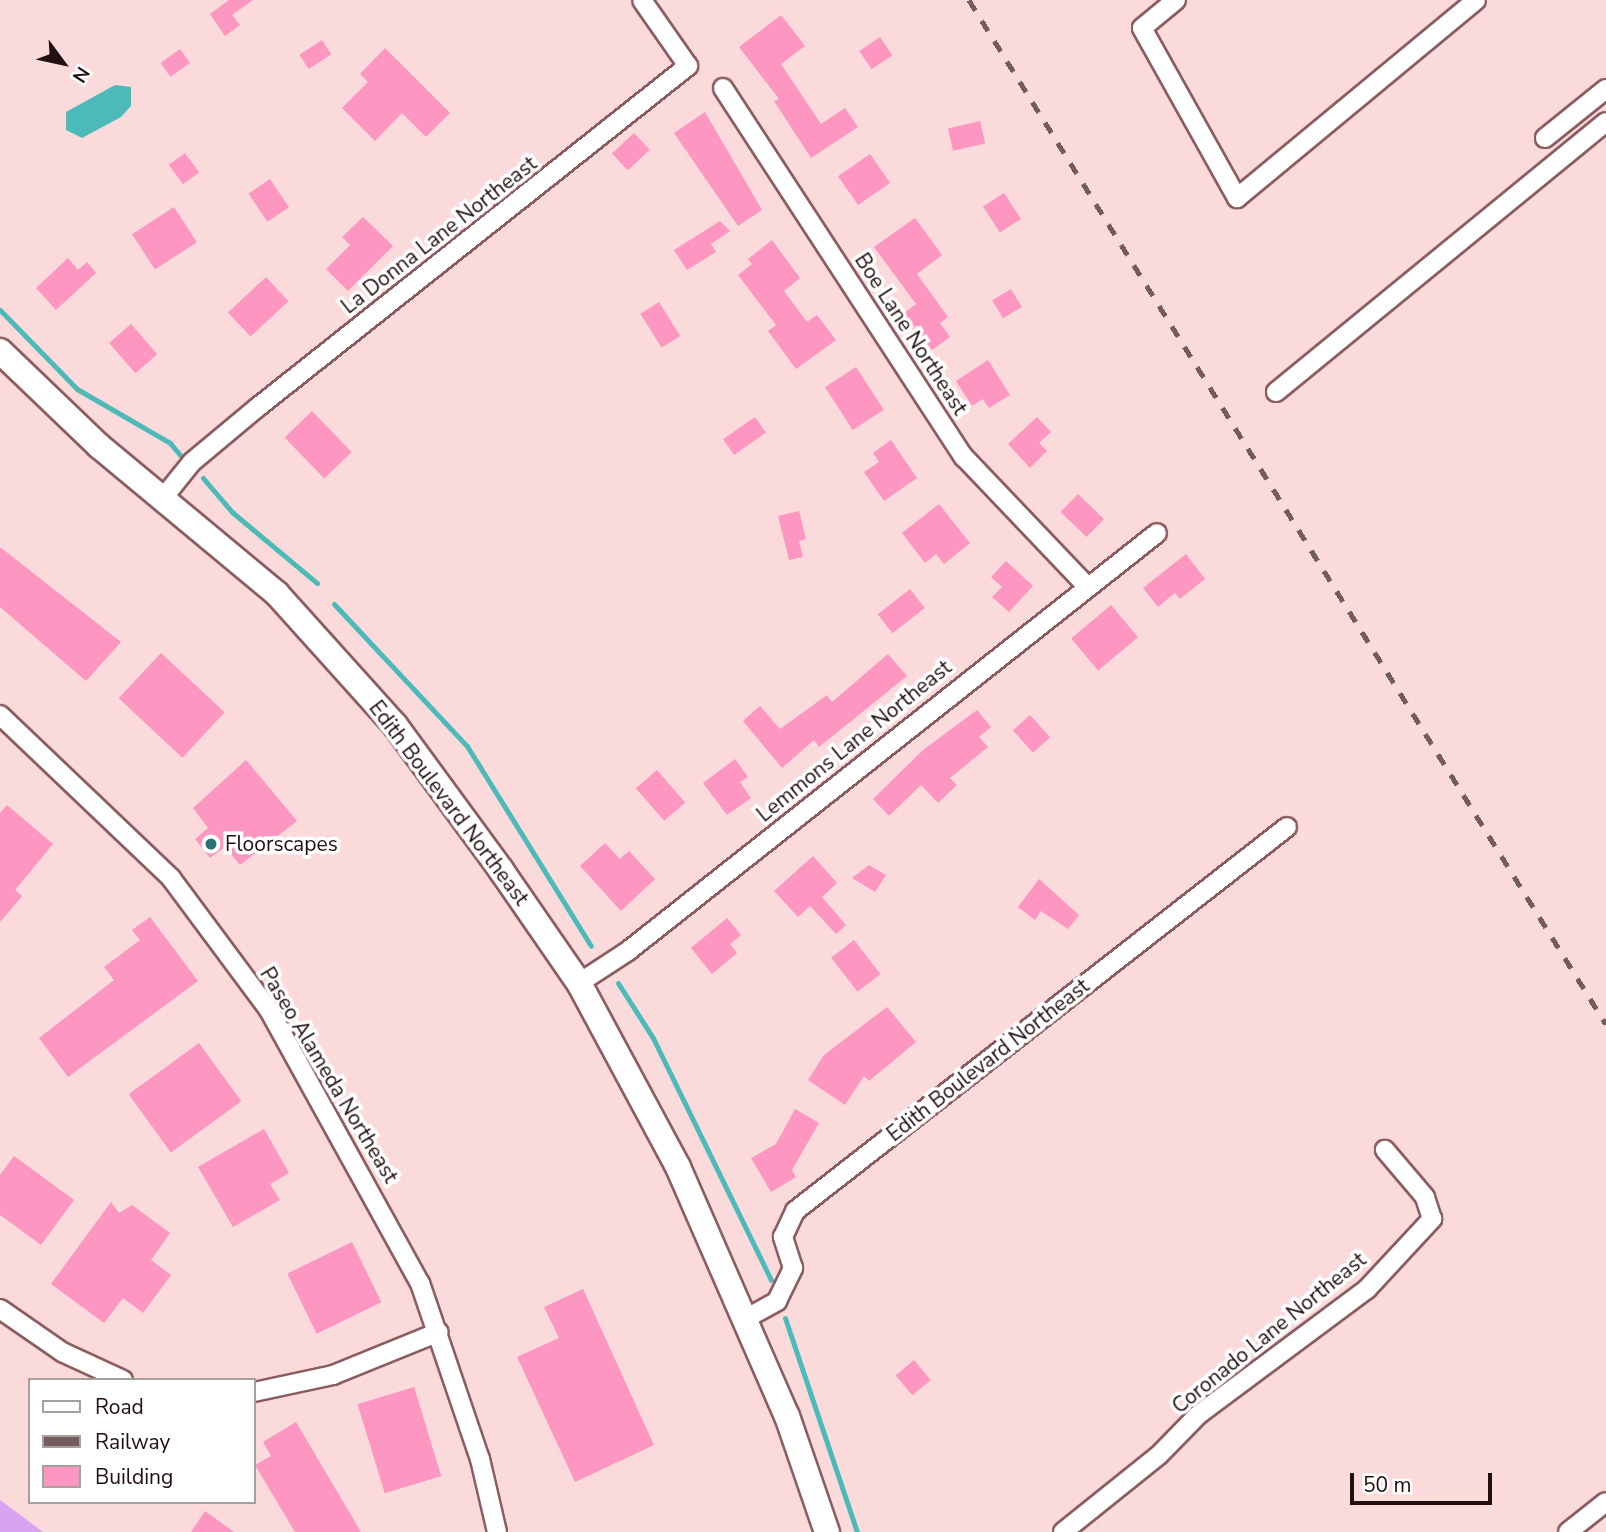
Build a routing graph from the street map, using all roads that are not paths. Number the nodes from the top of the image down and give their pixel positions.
1 (642, 0) edge
2 (1176, 0) edge
3 (1476, 0) edge
4 (723, 88) dead end
5 (1606, 89) edge
6 (1606, 122) edge
7 (1545, 138) dead end
8 (0, 351) edge
9 (1276, 391) dead end
10 (163, 498) junction
11 (1157, 533) dead end
12 (1086, 585) junction
13 (0, 715) edge
14 (1287, 827) dead end
15 (579, 983) junction
16 (1385, 1150) dead end
17 (0, 1309) edge
18 (745, 1320) junction
19 (439, 1332) junction
20 (119, 1378) edge
21 (256, 1392) edge
22 (1606, 1502) edge
23 (497, 1532) edge
24 (827, 1532) edge
25 (1063, 1532) edge
26 (1569, 1532) edge

1 - 10 street, La Donna Lane Northeast
2 - 3 street
4 - 12 street, Boe Lane Northeast
5 - 7 street
6 - 9 street
8 - 10 street, Edith Boulevard Northeast
10 - 15 street, Edith Boulevard Northeast
11 - 12 street, Lemmons Lane Northeast
12 - 15 street, Lemmons Lane Northeast
13 - 19 street, Paseo Alameda Northeast
14 - 18 street, Edith Boulevard Northeast
15 - 18 street, Edith Boulevard Northeast
16 - 25 street, Coronado Lane Northeast
17 - 20 street
18 - 24 street, Edith Boulevard Northeast
19 - 21 street
19 - 23 street, Paseo Alameda Northeast
22 - 26 street

